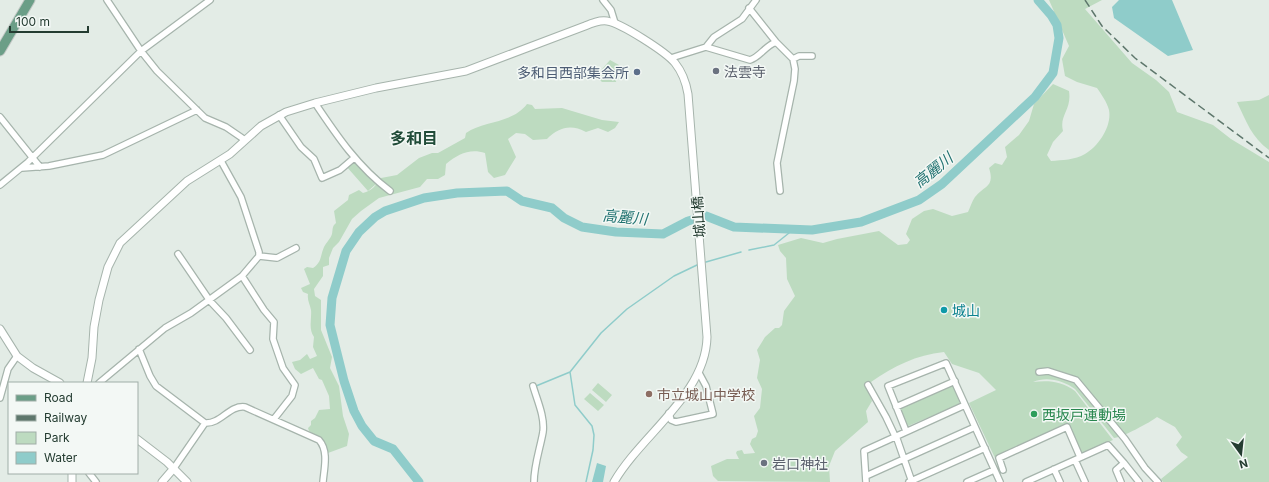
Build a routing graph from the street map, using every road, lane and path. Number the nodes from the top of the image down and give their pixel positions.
1 (30, 0) edge
2 (107, 0) edge
3 (210, 0) edge
4 (603, 0) edge
5 (756, 0) edge
6 (749, 8) junction
7 (615, 23) junction
8 (776, 42) junction
9 (706, 47) junction
10 (0, 50) edge
11 (141, 51) junction
12 (812, 56) dead end
13 (671, 58) junction
14 (793, 59) junction
15 (315, 103) junction
16 (197, 110) junction
17 (279, 115) junction
18 (0, 117) edge
19 (245, 140) junction
20 (32, 157) junction
21 (354, 158) junction
22 (221, 161) junction
23 (40, 167) junction
24 (22, 168) junction
25 (0, 185) edge
26 (390, 191) dead end
27 (780, 192) dead end
28 (296, 248) dead end
29 (178, 254) dead end
30 (259, 256) junction
31 (242, 276) junction
32 (210, 301) junction
33 (0, 329) edge
34 (139, 349) junction
35 (250, 350) dead end
36 (17, 356) junction
37 (1039, 372) dead end
38 (699, 373) junction
39 (955, 381) junction
40 (58, 382) edge
41 (87, 382) edge
42 (100, 382) edge
43 (868, 385) dead end
44 (533, 386) dead end
45 (0, 398) edge
46 (965, 405) junction
47 (896, 407) junction
48 (669, 413) junction
49 (274, 419) junction
50 (205, 423) junction
51 (975, 427) junction
52 (906, 431) junction
53 (896, 436) junction
54 (138, 440) edge
55 (985, 448) junction
56 (904, 459) junction
57 (1077, 459) junction
58 (1124, 463) junction
59 (174, 468) junction
60 (1054, 469) junction
61 (994, 470) junction
62 (1003, 470) dead end
63 (90, 474) edge
64 (866, 479) edge
65 (1033, 480) edge
66 (96, 482) edge
67 (162, 482) edge
68 (186, 482) edge
69 (323, 482) edge
70 (534, 482) edge
71 (614, 482) edge
72 (911, 482) edge
73 (967, 482) edge
74 (1000, 482) edge
75 (1026, 482) edge
76 (1060, 482) edge
77 (1085, 482) edge
78 (1121, 482) edge
79 (1139, 482) edge
80 (1158, 482) edge

1 - 10 main road
2 - 11 street
3 - 11 street
4 - 7 street
5 - 6 street
6 - 8 street
6 - 9 street
7 - 13 street
7 - 15 street
8 - 9 street
8 - 14 street
9 - 13 street
11 - 16 street
11 - 20 street
12 - 14 street
13 - 38 street, 城山橋
14 - 27 street
15 - 17 street
15 - 21 street
16 - 19 street
16 - 23 street
17 - 19 street
17 - 21 street
18 - 20 street
19 - 22 street
20 - 23 street
20 - 24 street
21 - 26 street
22 - 30 street
22 - 41 street
23 - 24 street
24 - 25 street
28 - 30 street
29 - 32 street
30 - 31 street
31 - 32 street
31 - 49 street
32 - 34 street
32 - 35 street
33 - 36 street
34 - 42 street
34 - 50 street
36 - 40 street
36 - 45 street
37 - 80 street
38 - 48 street, 城山橋
38 - 48 street
39 - 46 street
39 - 47 street
39 - 47 street
43 - 53 street
44 - 70 street
46 - 51 street
46 - 52 street
47 - 52 street
48 - 71 street, 城山橋
49 - 50 street
49 - 69 street
50 - 59 street
51 - 55 street
51 - 56 street
52 - 53 street
53 - 56 street
53 - 64 street
54 - 59 street
55 - 61 street
55 - 72 street
56 - 64 street
56 - 72 street
57 - 58 street
57 - 60 street
57 - 62 street
57 - 77 street
58 - 78 street
58 - 79 street
59 - 67 street
59 - 68 street
60 - 65 street
60 - 76 street
61 - 73 street
61 - 74 street
63 - 66 street
65 - 75 street

